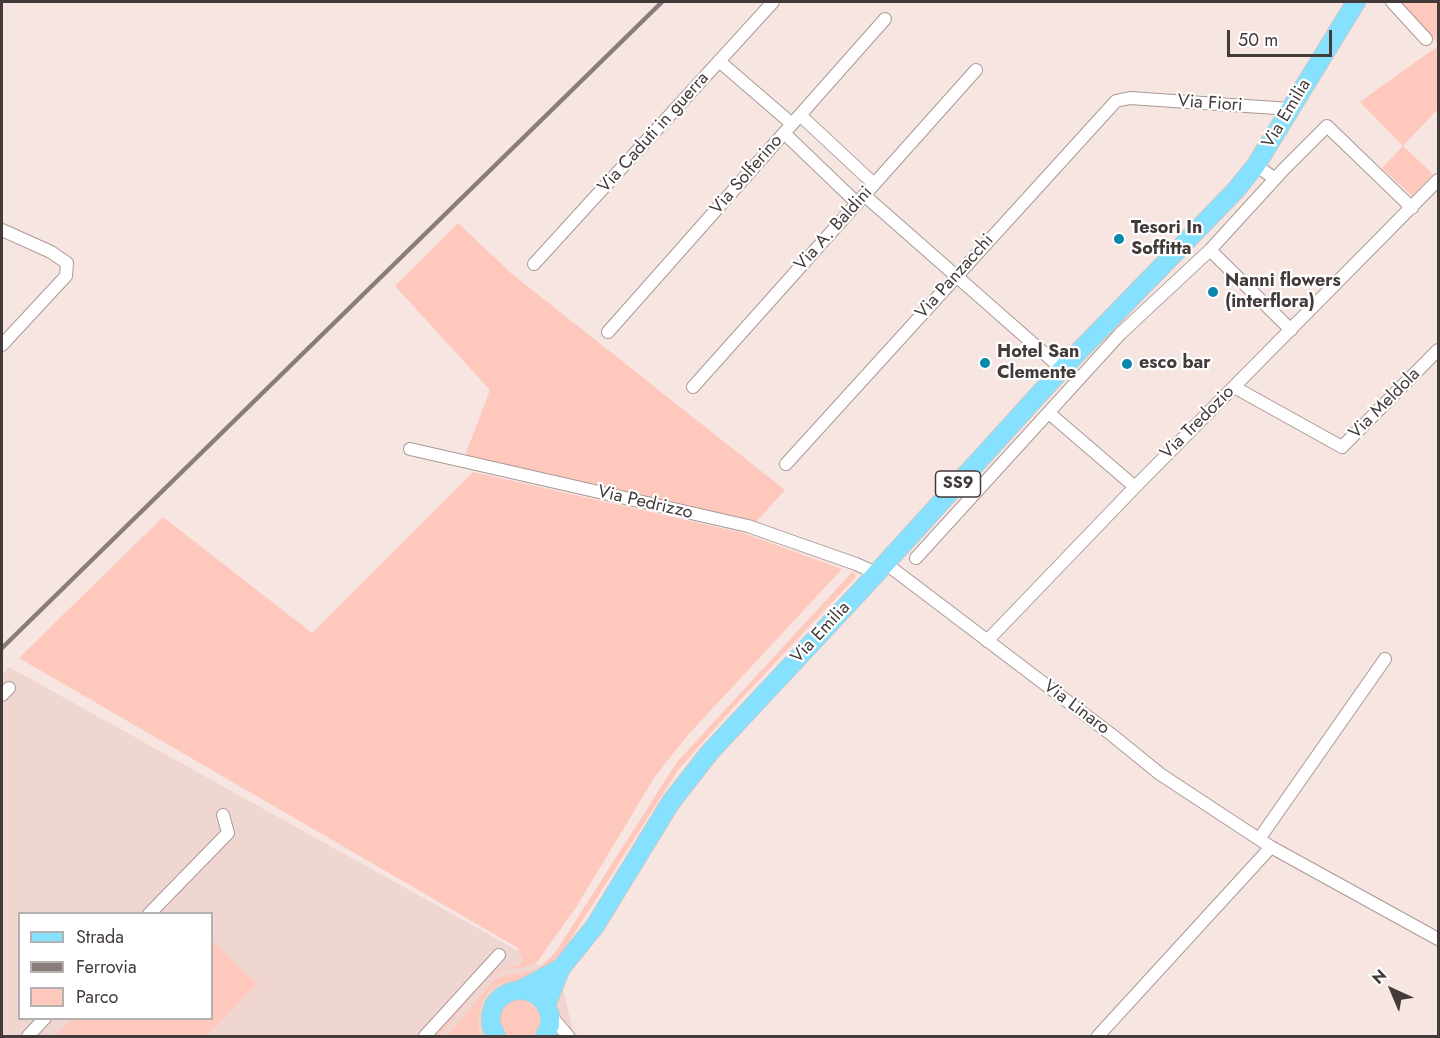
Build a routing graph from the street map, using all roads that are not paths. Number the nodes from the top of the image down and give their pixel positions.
1 (773, 2) edge
2 (1356, 2) edge
3 (1392, 2) edge
4 (885, 19) dead end
5 (1426, 39) dead end
6 (718, 61) junction
7 (976, 70) dead end
8 (1130, 98) joint
9 (1290, 109) junction
10 (792, 124) junction
11 (1256, 165) junction
12 (1275, 179) junction
13 (1438, 180) edge
14 (874, 184) junction
15 (861, 199) junction
16 (1412, 208) junction
17 (2, 230) edge
18 (1210, 250) junction
19 (534, 264) dead end
20 (956, 276) junction
21 (1115, 328) junction
22 (1290, 330) junction
23 (608, 332) dead end
24 (2, 345) edge
25 (1438, 350) edge
26 (1062, 369) junction
27 (693, 387) dead end
28 (1234, 387) junction
29 (1049, 413) junction
30 (410, 449) dead end
31 (786, 464) dead end
32 (1135, 487) junction
33 (916, 558) dead end
34 (881, 568) junction
35 (987, 641) junction
36 (1385, 659) dead end
37 (223, 815) dead end
38 (1258, 839) junction
39 (1271, 847) junction
40 (151, 912) edge
41 (1438, 939) edge
42 (499, 955) dead end
43 (561, 968) junction
44 (520, 990) junction
45 (548, 1010) junction
46 (43, 1020) edge
47 (492, 1033) edge
48 (28, 1036) edge
49 (425, 1036) edge
50 (545, 1036) edge
51 (568, 1036) edge
52 (1098, 1036) edge

1 - 6 street, Via Caduti in guerra
2 - 9 main road, Via Emilia / SS9
3 - 5 street
4 - 10 street, Via Solferino
6 - 10 street
6 - 19 street, Via Caduti in guerra
7 - 14 street, Via A. Baldini
8 - 9 street, Via Fiori
8 - 20 street, Via Panzacchi
9 - 11 main road, Via Emilia / SS9
10 - 14 street
10 - 15 street
10 - 23 street, Via Solferino
11 - 12 street, Via Emilia
11 - 21 main road, Via Emilia / SS9
12 - 16 street
12 - 18 street, Via Emilia
13 - 16 street, Via Tredozio
14 - 15 street, Via A. Baldini
15 - 20 street
15 - 27 street, Via A. Baldini
16 - 22 street, Via Tredozio
17 - 24 street
18 - 21 street, Via Emilia
18 - 22 street
20 - 26 street
20 - 31 street, Via Panzacchi
21 - 26 main road, Via Emilia / SS9
21 - 29 street, Via Emilia
22 - 28 street, Via Tredozio
25 - 28 street, Via Meldola
26 - 34 main road, Via Emilia / SS9
28 - 32 street, Via Tredozio
29 - 32 street
29 - 33 street, Via Emilia
30 - 34 street, Via Pedrizzo
32 - 35 street, Via Tredozio
34 - 35 street, Via Linaro
34 - 43 main road, Via Emilia / SS9
35 - 38 street, Via Linaro
36 - 38 street
37 - 40 street
38 - 39 street, Via Linaro
39 - 41 street, Via Linaro
39 - 52 street
42 - 49 street
43 - 44 main road, Via Emilia / SS9
43 - 45 main road, Via Emilia / SS9
44 - 45 main road
44 - 47 main road, Via Emilia / SS9
45 - 50 main road, Via Emilia / SS9
45 - 51 street
46 - 48 street

